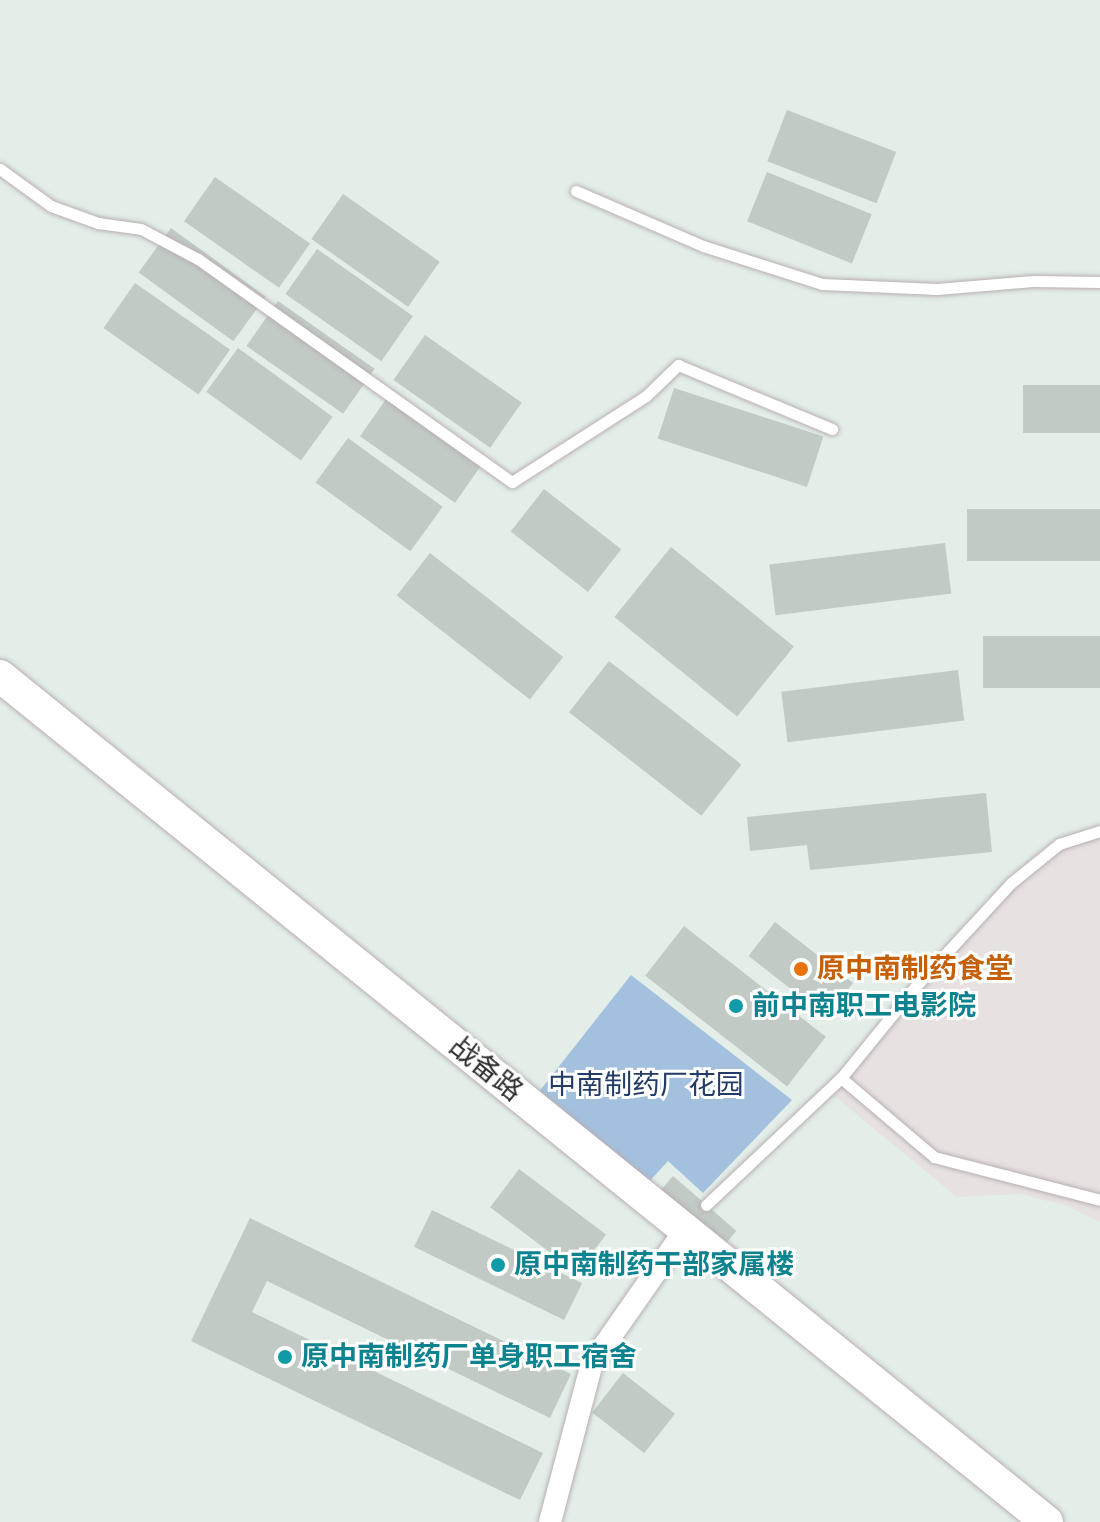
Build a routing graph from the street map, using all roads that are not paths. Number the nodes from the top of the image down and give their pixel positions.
1 (0, 169) edge
2 (576, 191) dead end
3 (1100, 282) edge
4 (832, 429) dead end
5 (0, 676) edge
6 (1100, 831) edge
7 (841, 1078) junction
8 (1100, 1200) edge
9 (706, 1205) dead end
10 (689, 1225) junction
11 (550, 1522) edge
12 (1047, 1522) edge

1 - 4 lane
2 - 3 lane
5 - 10 street, 战备路
6 - 7 lane
7 - 8 lane
7 - 9 lane
10 - 11 street
10 - 12 street, 战备路

